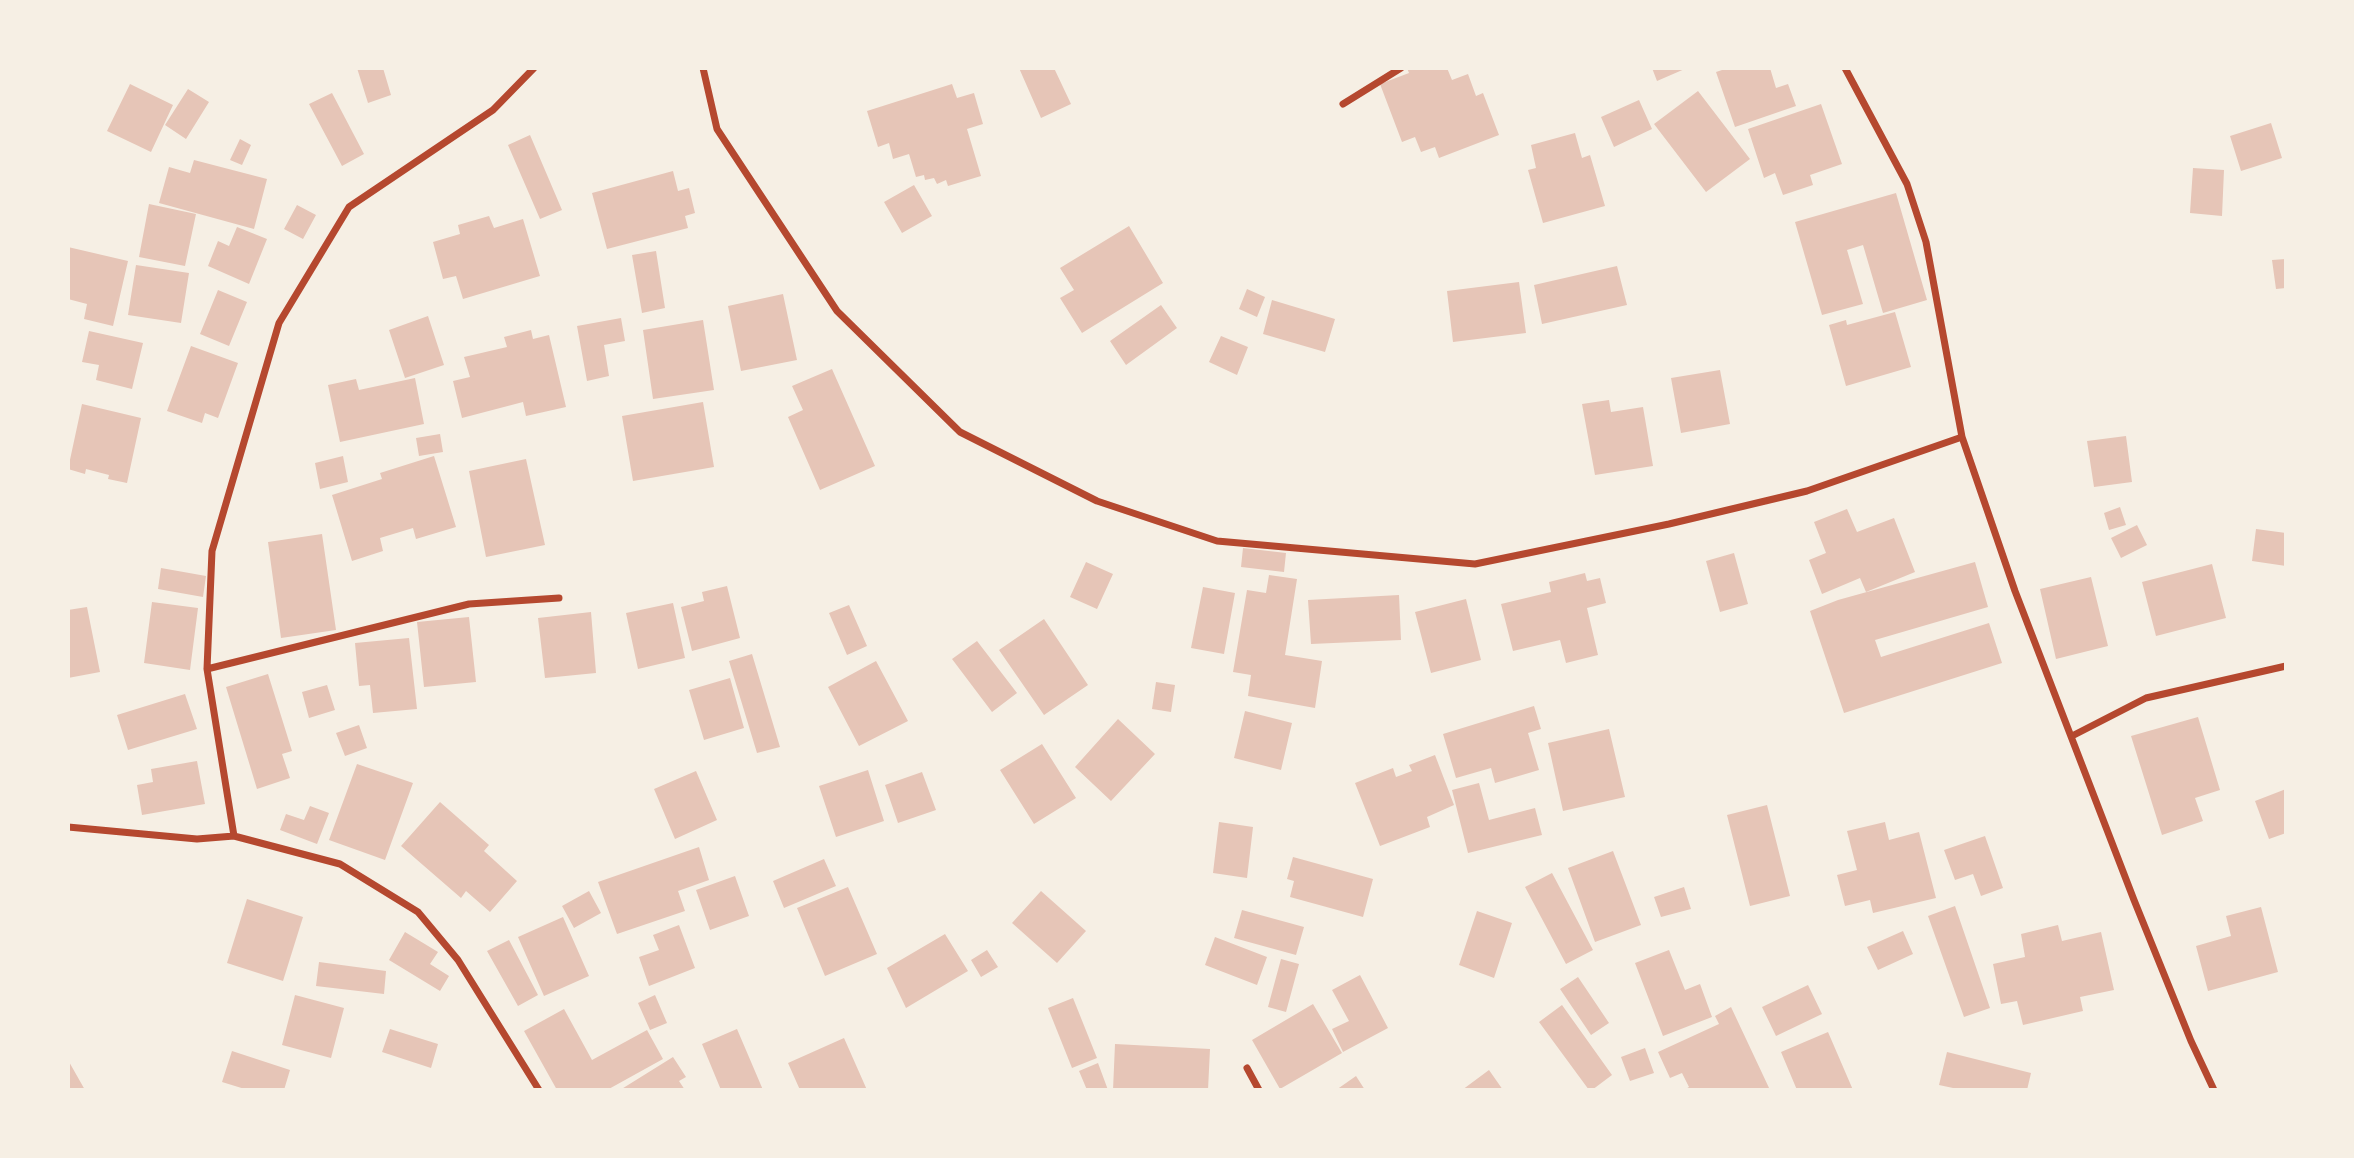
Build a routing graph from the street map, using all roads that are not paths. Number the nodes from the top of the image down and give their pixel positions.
1 (534, 68) edge
2 (704, 68) edge
3 (1401, 68) edge
4 (1845, 68) edge
5 (1343, 104) dead end
6 (1962, 437) junction
7 (559, 598) dead end
8 (2286, 666) edge
9 (207, 669) junction
10 (2072, 736) junction
11 (68, 827) edge
12 (234, 836) junction
13 (1247, 1068) dead end
14 (539, 1090) edge
15 (1259, 1090) edge
16 (2214, 1090) edge

1 - 9 street
2 - 6 street
3 - 5 street
4 - 6 street
6 - 10 street
7 - 9 street
8 - 10 street
9 - 12 street
10 - 16 street
11 - 12 street
12 - 14 street
13 - 15 street

